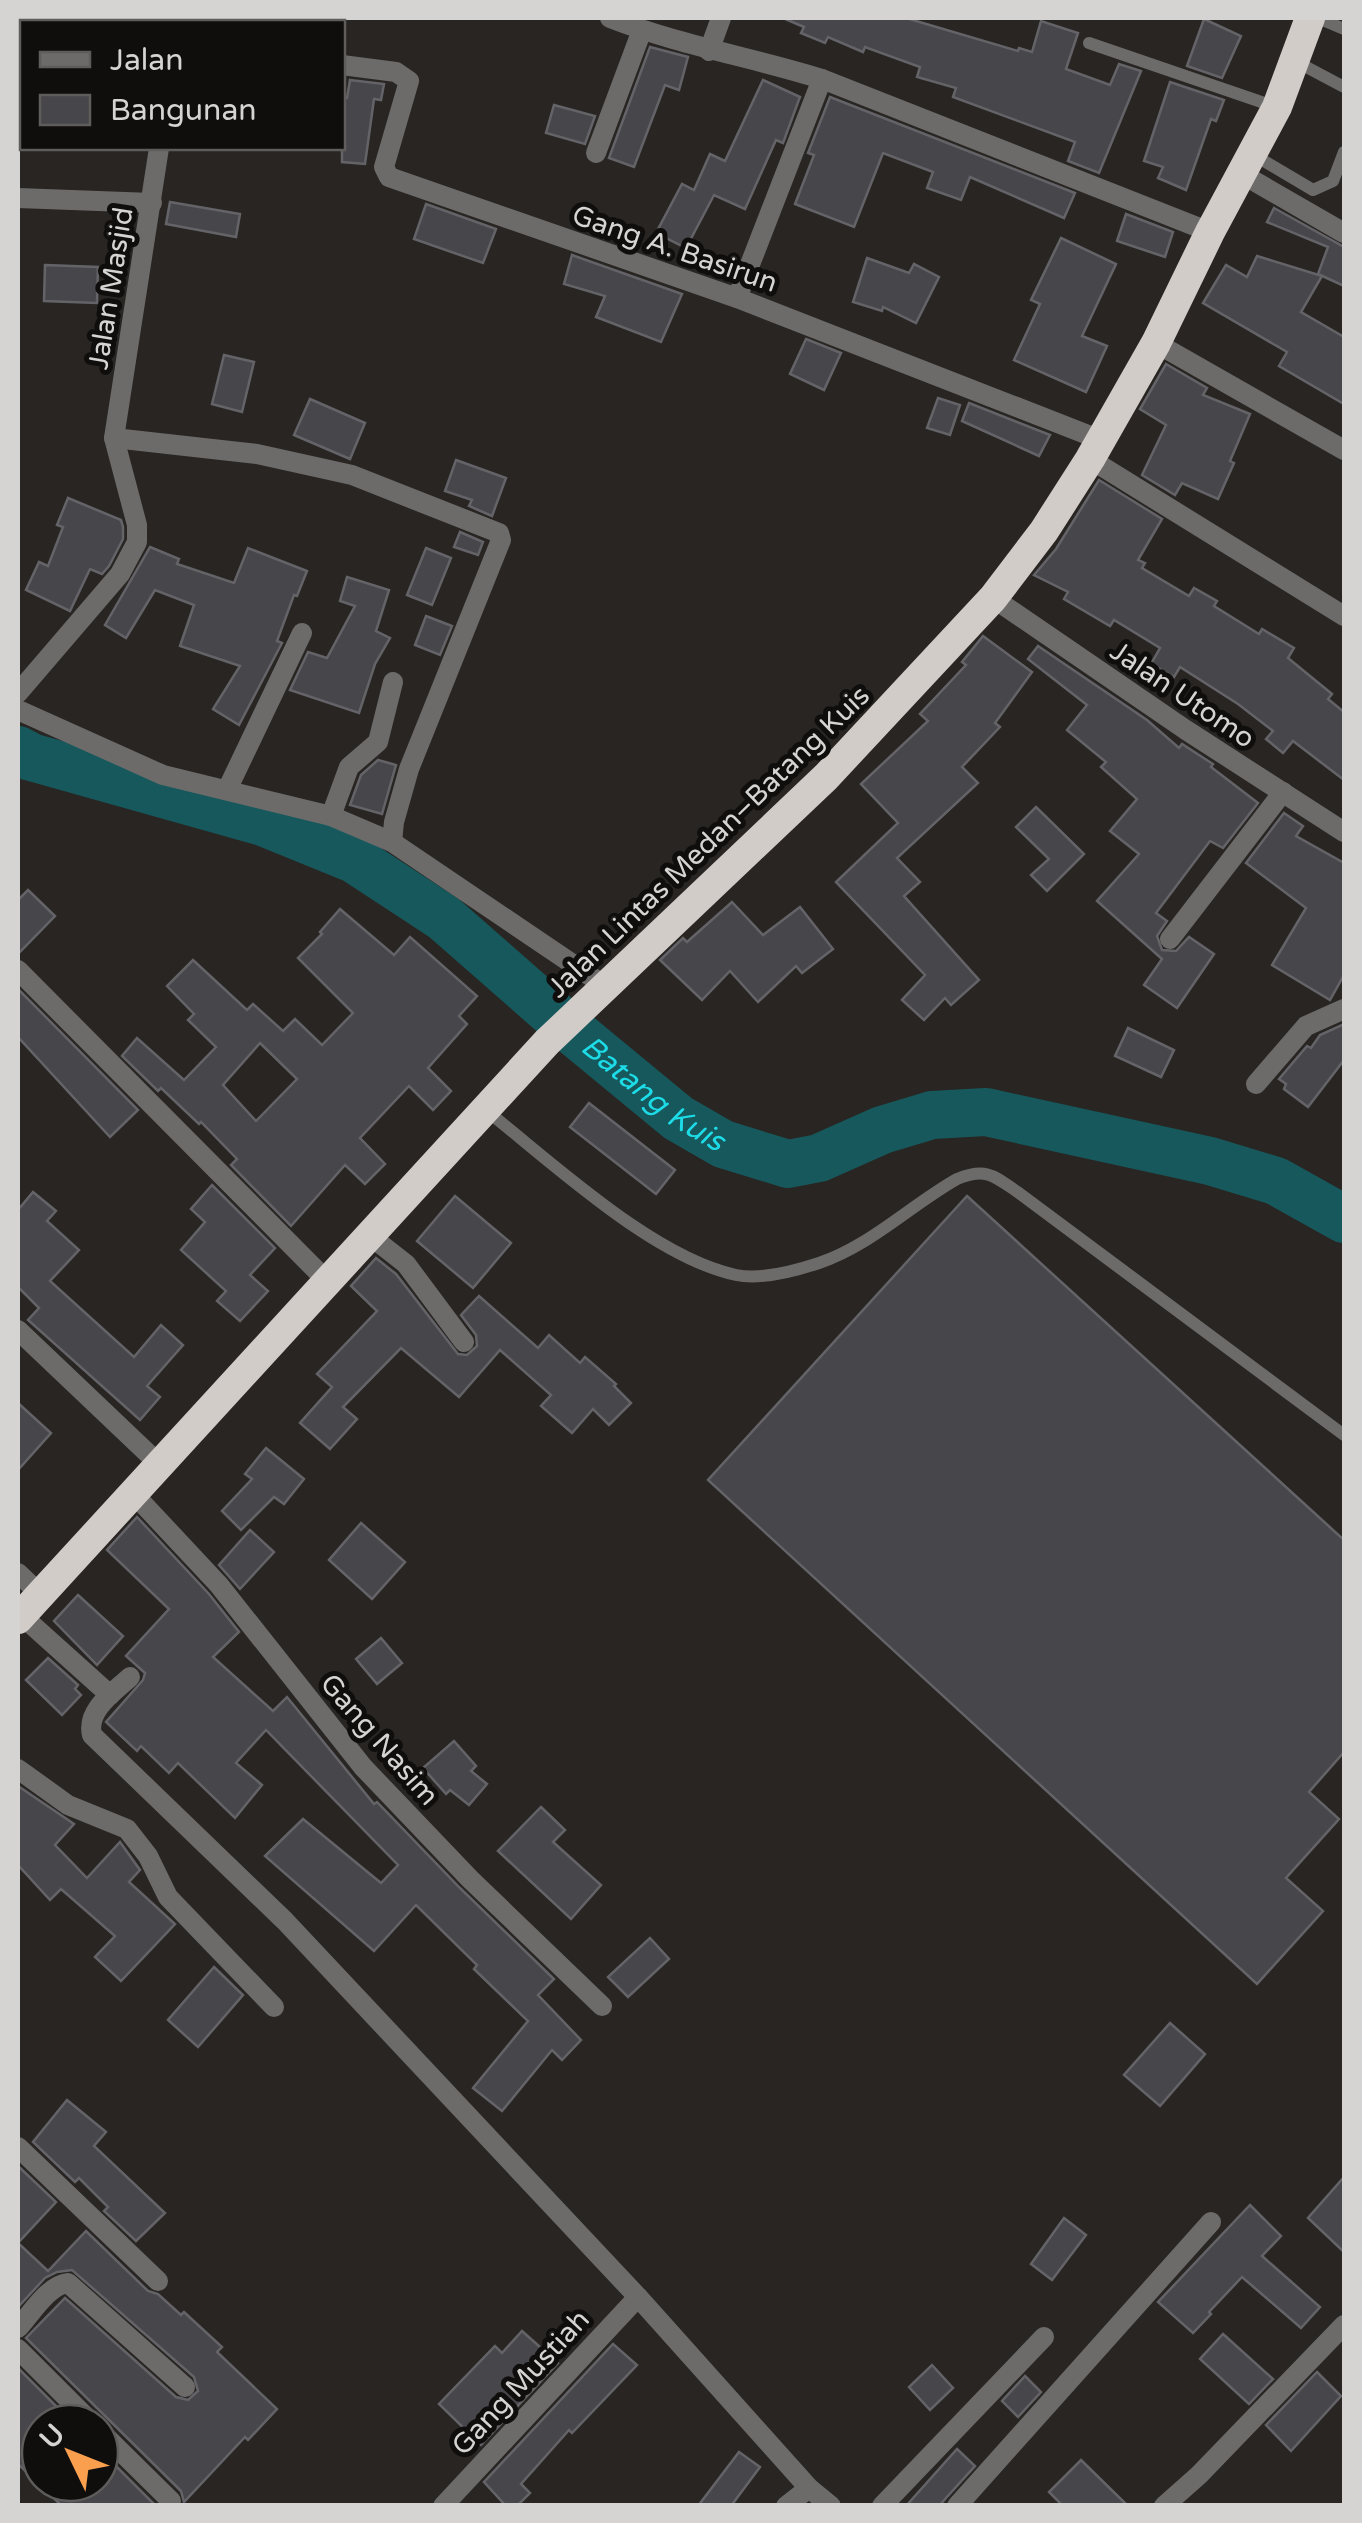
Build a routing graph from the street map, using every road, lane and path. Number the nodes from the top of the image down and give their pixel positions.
1 (610, 18) edge
2 (721, 18) edge
3 (1314, 18) edge
4 (1344, 29) edge
5 (642, 30) junction
6 (1089, 43) dead end
7 (710, 51) junction
8 (1295, 61) junction
9 (345, 66) edge
10 (822, 79) junction
11 (1344, 87) edge
12 (1277, 107) junction
13 (159, 150) edge
14 (1344, 152) edge
15 (596, 154) dead end
16 (1247, 164) junction
17 (18, 198) edge
18 (152, 202) junction
19 (1210, 232) junction
20 (1344, 233) edge
21 (738, 298) junction
22 (1156, 343) junction
23 (114, 438) junction
24 (1096, 450) junction
25 (1344, 450) edge
26 (993, 598) junction
27 (1344, 616) edge
28 (302, 634) dead end
29 (394, 682) dead end
30 (18, 693) edge
31 (18, 710) edge
32 (227, 790) junction
33 (1283, 792) junction
34 (330, 816) junction
35 (1344, 832) edge
36 (392, 842) junction
37 (1170, 938) dead end
38 (18, 970) edge
39 (605, 986) junction
40 (1344, 1008) edge
41 (1256, 1084) dead end
42 (486, 1110) junction
43 (369, 1234) junction
44 (326, 1280) junction
45 (18, 1330) edge
46 (464, 1342) dead end
47 (1344, 1435) edge
48 (159, 1464) junction
49 (132, 1492) junction
50 (24, 1600) edge
51 (130, 1677) dead end
52 (110, 1694) junction
53 (18, 1769) edge
54 (602, 2006) dead end
55 (274, 2007) dead end
56 (18, 2146) edge
57 (1211, 2222) dead end
58 (158, 2281) dead end
59 (638, 2296) junction
60 (1344, 2325) edge
61 (18, 2328) edge
62 (1044, 2337) dead end
63 (18, 2349) edge
64 (186, 2387) dead end
65 (72, 2403) edge
66 (120, 2451) edge
67 (809, 2488) junction
68 (170, 2501) dead end
69 (443, 2506) edge
70 (786, 2506) edge
71 (831, 2506) edge
72 (882, 2506) edge
73 (957, 2506) edge
74 (1164, 2506) edge

1 - 5 street
2 - 7 street
3 - 4 lane
3 - 8 highway, Jalan Lintas Medan–Batang Kuis
5 - 7 street
5 - 15 street
6 - 12 lane
7 - 10 street
8 - 11 lane
8 - 12 highway, Jalan Lintas Medan–Batang Kuis
9 - 21 street, Gang A. Basirun
10 - 19 street
10 - 21 street
12 - 16 highway, Jalan Lintas Medan–Batang Kuis
13 - 18 street, Jalan Masjid
14 - 16 lane
16 - 19 highway, Jalan Lintas Medan–Batang Kuis
16 - 20 street
17 - 18 street
18 - 23 street, Jalan Masjid
19 - 22 highway, Jalan Lintas Medan–Batang Kuis
21 - 24 street, Gang A. Basirun
22 - 24 highway, Jalan Lintas Medan–Batang Kuis
22 - 25 street
23 - 30 street
23 - 36 street
24 - 26 highway, Jalan Lintas Medan–Batang Kuis
24 - 27 street, Gang A. Basirun
26 - 33 street, Jalan Utomo
26 - 39 highway, Jalan Lintas Medan–Batang Kuis
28 - 32 street
29 - 34 street
31 - 32 street
32 - 34 street
33 - 35 street, Jalan Utomo
33 - 37 street
34 - 36 street
36 - 39 street
38 - 44 street
39 - 42 highway, Jalan Lintas Medan–Batang Kuis
40 - 41 street
42 - 43 highway, Jalan Lintas Medan–Batang Kuis
42 - 47 lane
43 - 44 highway, Jalan Lintas Medan–Batang Kuis
43 - 46 street
44 - 48 highway, Jalan Lintas Medan–Batang Kuis
45 - 48 street
48 - 49 highway, Jalan Lintas Medan–Batang Kuis
49 - 50 highway, Jalan Lintas Medan–Batang Kuis
49 - 54 street, Gang Nasim
50 - 52 street
51 - 52 street
52 - 59 street
53 - 55 street
56 - 58 street
57 - 73 street
59 - 67 street
59 - 69 street, Gang Mustiah
60 - 74 street
61 - 64 street
62 - 72 street
63 - 65 street
66 - 68 street
67 - 70 street
67 - 71 street

